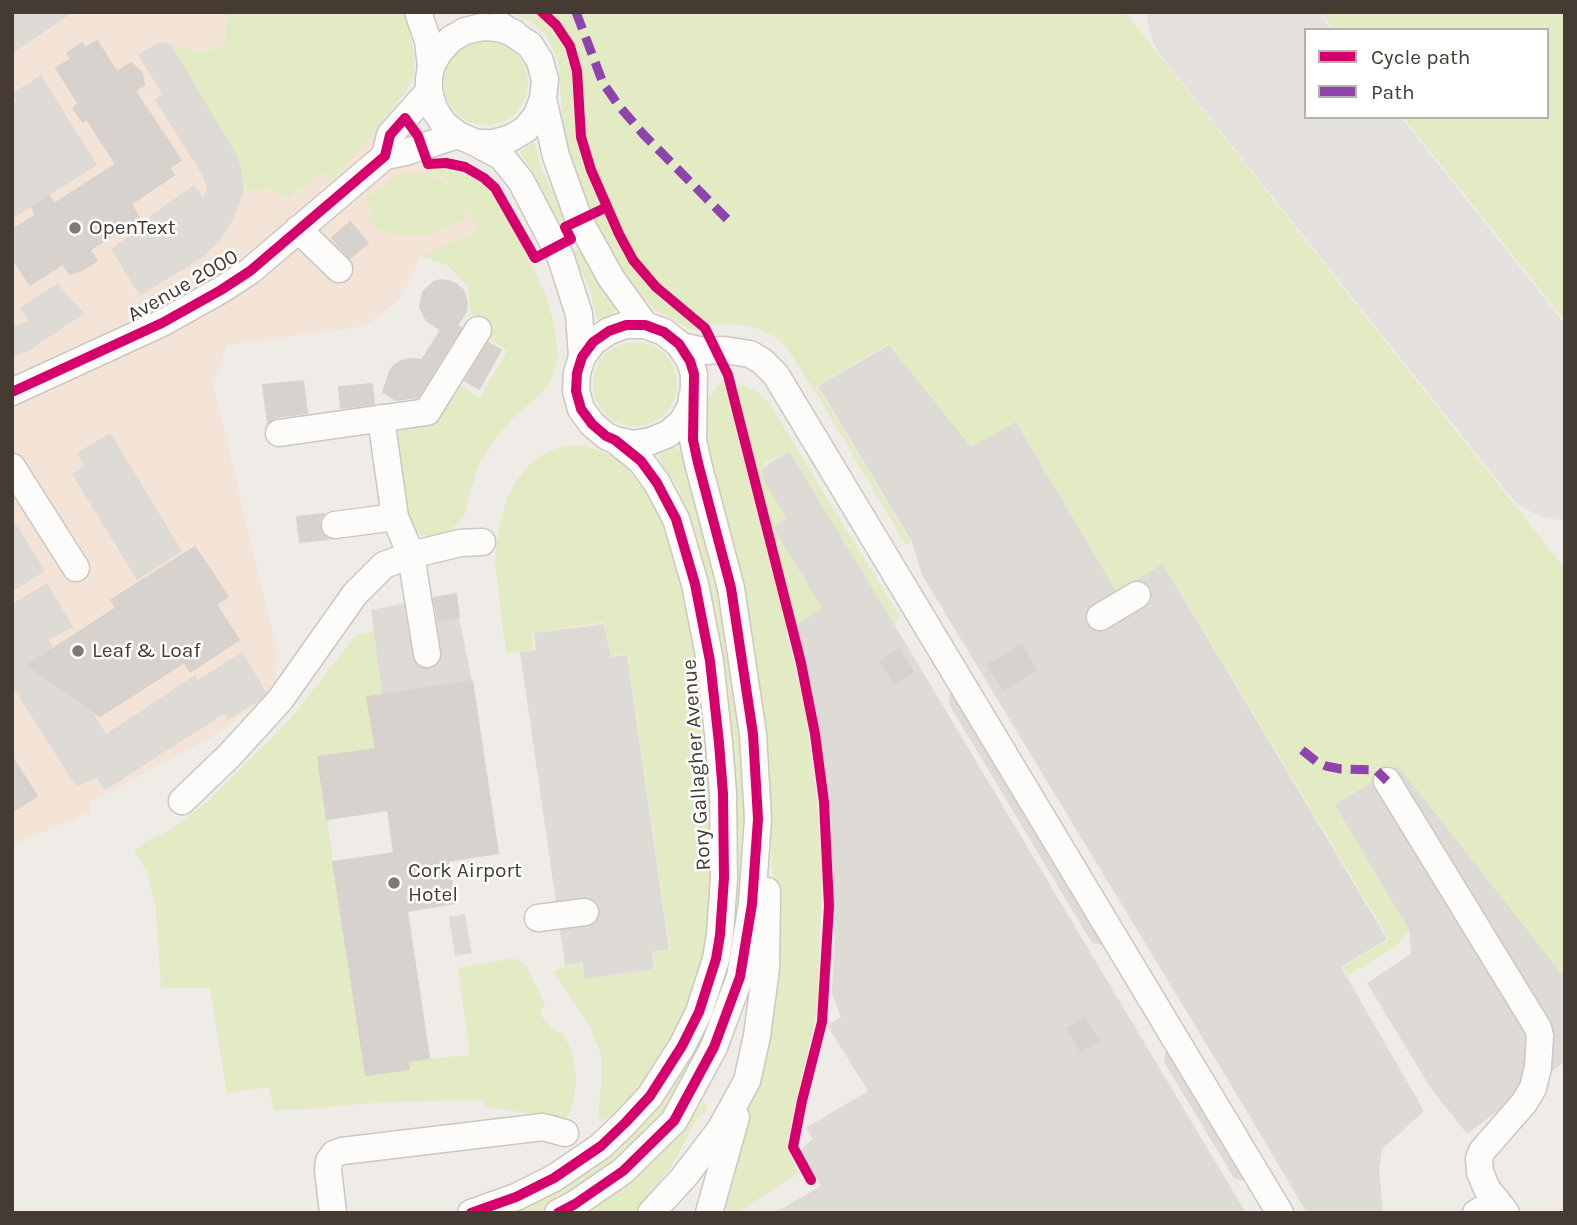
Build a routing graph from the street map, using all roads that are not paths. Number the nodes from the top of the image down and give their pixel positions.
1 (418, 12) edge
2 (478, 12) edge
3 (514, 33) junction
4 (430, 79) junction
5 (544, 99) junction
6 (467, 139) junction
7 (385, 156) junction
8 (298, 229) junction
9 (339, 269) dead end
10 (645, 326) junction
11 (478, 330) dead end
12 (681, 346) junction
13 (716, 350) junction
14 (582, 357) junction
15 (694, 381) junction
16 (12, 393) edge
17 (381, 418) junction
18 (279, 433) dead end
19 (615, 440) junction
20 (12, 467) edge
21 (395, 517) junction
22 (335, 525) dead end
23 (482, 542) dead end
24 (411, 555) junction
25 (76, 568) dead end
26 (1137, 595) dead end
27 (1100, 617) dead end
28 (427, 654) dead end
29 (1387, 781) dead end
30 (182, 801) dead end
31 (758, 820) junction
32 (585, 912) dead end
33 (538, 918) dead end
34 (747, 1081) junction
35 (565, 1133) dead end
36 (1493, 1209) edge
37 (333, 1213) edge
38 (471, 1213) edge
39 (558, 1213) edge
40 (651, 1213) edge
41 (709, 1213) edge
42 (1280, 1213) edge

1 - 4 street, Rory Gallagher Avenue
2 - 3 street
3 - 4 street
3 - 5 street
4 - 6 street, Rory Gallagher Avenue
4 - 7 street
5 - 6 street
5 - 10 street
6 - 7 street
6 - 14 street, Rory Gallagher Avenue
7 - 8 street, Avenue 2000
8 - 9 street
8 - 16 street, Avenue 2000
10 - 12 street
10 - 14 street
11 - 17 street
12 - 13 street
12 - 15 street
13 - 15 street
13 - 42 street
14 - 19 street, Rory Gallagher Avenue
15 - 19 street
15 - 31 street
17 - 18 street
17 - 21 street
19 - 38 street, Rory Gallagher Avenue
20 - 25 street
21 - 22 street
21 - 24 street
23 - 24 street
24 - 28 street
24 - 30 street
26 - 27 street
29 - 36 street
31 - 34 street
31 - 39 street
32 - 33 street
34 - 40 street
34 - 41 street
35 - 37 street

